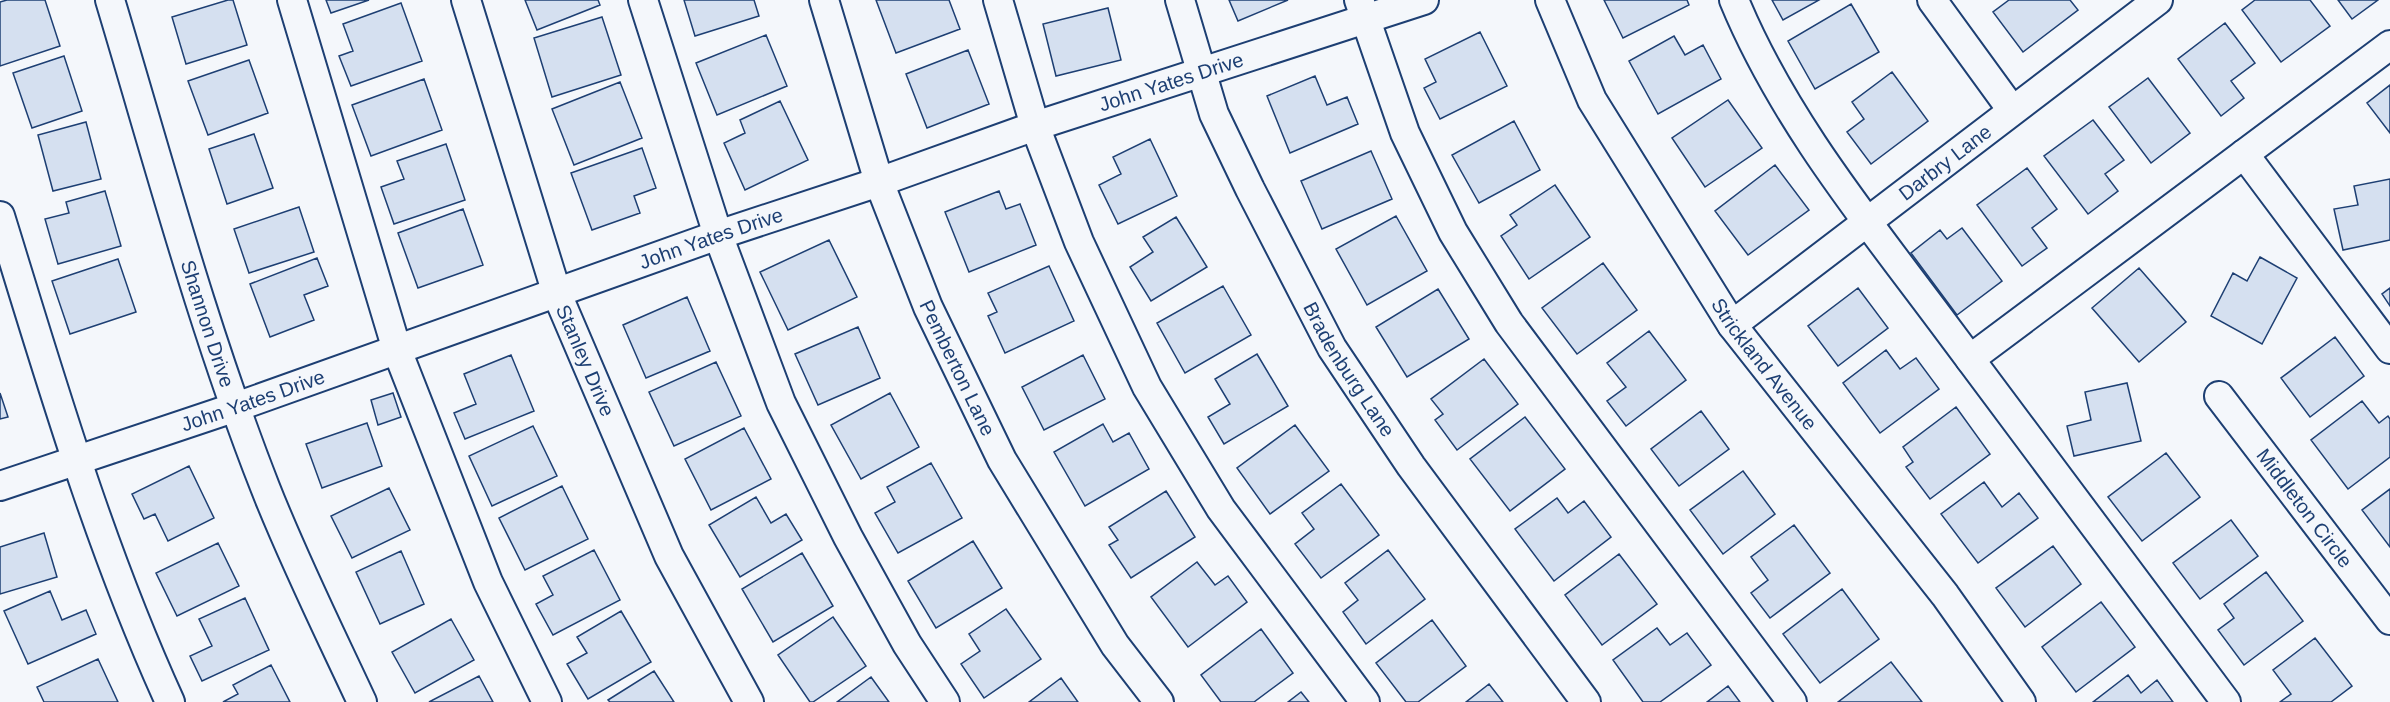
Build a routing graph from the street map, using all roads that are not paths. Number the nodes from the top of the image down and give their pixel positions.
1 (110, 0) edge
2 (292, 0) edge
3 (466, 0) edge
4 (643, 0) edge
5 (824, 0) edge
6 (998, 0) edge
7 (1180, 0) edge
8 (1424, 0) edge
9 (1550, 0) edge
10 (1734, 0) edge
11 (1932, 0) edge
12 (2142, 5) edge
13 (1362, 10) edge
14 (2390, 45) edge
15 (1203, 73) junction
16 (2012, 110) junction
17 (1035, 126) junction
18 (2244, 154) junction
19 (879, 182) junction
20 (0, 216) edge
21 (1867, 221) junction
22 (718, 236) junction
23 (557, 294) junction
24 (1732, 325) junction
25 (2390, 349) edge
26 (397, 350) junction
27 (1970, 359) junction
28 (2219, 396) dead end
29 (236, 407) junction
30 (75, 460) junction
31 (0, 486) edge
32 (2390, 620) edge
33 (170, 702) edge
34 (362, 702) edge
35 (547, 702) edge
36 (749, 702) edge
37 (945, 702) edge
38 (1158, 702) edge
39 (1365, 702) edge
40 (1586, 702) edge
41 (1792, 702) edge
42 (2021, 702) edge
43 (2226, 702) edge

1 - 29 street, Shannon Drive
2 - 26 street
3 - 23 street, Stanley Drive
4 - 22 street
5 - 19 street, Pemberton Lane
6 - 17 street
7 - 15 street, Bradenburg Lane
8 - 13 street, John Yates Drive
9 - 24 street, Strickland Avenue
10 - 21 street
11 - 16 street
12 - 16 street, Darbry Lane
13 - 15 street, John Yates Drive
13 - 41 street
14 - 18 street
15 - 17 street, John Yates Drive
15 - 40 street, Bradenburg Lane
16 - 21 street, Darbry Lane
17 - 19 street, John Yates Drive
17 - 39 street
18 - 25 street
18 - 27 street
19 - 22 street, John Yates Drive
19 - 38 street, Pemberton Lane
20 - 30 street
21 - 24 street, Darbry Lane
21 - 27 street
22 - 23 street, John Yates Drive
22 - 37 street
23 - 26 street, John Yates Drive
23 - 36 street, Stanley Drive
24 - 42 street, Strickland Avenue
26 - 29 street, John Yates Drive
26 - 35 street
27 - 43 street
28 - 32 street, Middleton Circle
29 - 30 street, John Yates Drive
29 - 34 street, Shannon Drive
30 - 31 street, John Yates Drive
30 - 33 street

